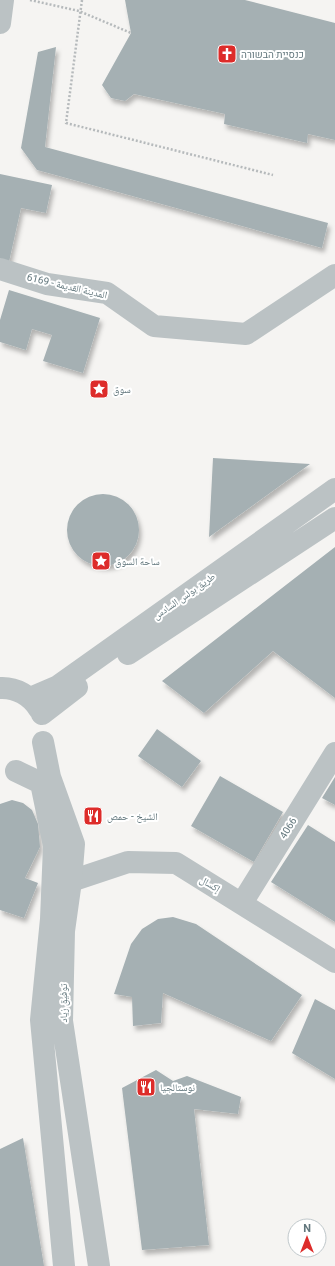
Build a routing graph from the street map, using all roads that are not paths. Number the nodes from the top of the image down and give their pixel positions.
1 (3, 0) edge
2 (0, 23) edge
3 (0, 269) edge
4 (335, 275) edge
5 (335, 489) edge
6 (335, 518) edge
7 (0, 688) edge
8 (36, 706) junction
9 (44, 742) junction
10 (335, 754) edge
11 (8, 772) edge
12 (72, 881) junction
13 (242, 903) junction
14 (335, 962) edge
15 (64, 1266) edge
16 (99, 1266) edge

1 - 2 street
3 - 4 street, المدينة القديمة - 6169
5 - 8 street, طريق بولس السادس
6 - 8 street, طريق بولس السادس
7 - 8 street
8 - 9 street, توفيق زياد
9 - 11 street
9 - 12 street, توفيق زياد
10 - 13 street, 4066
11 - 15 street, توفيق زياد
12 - 13 street, إكسال
12 - 16 street, توفيق زياد
13 - 14 street, إكسال

